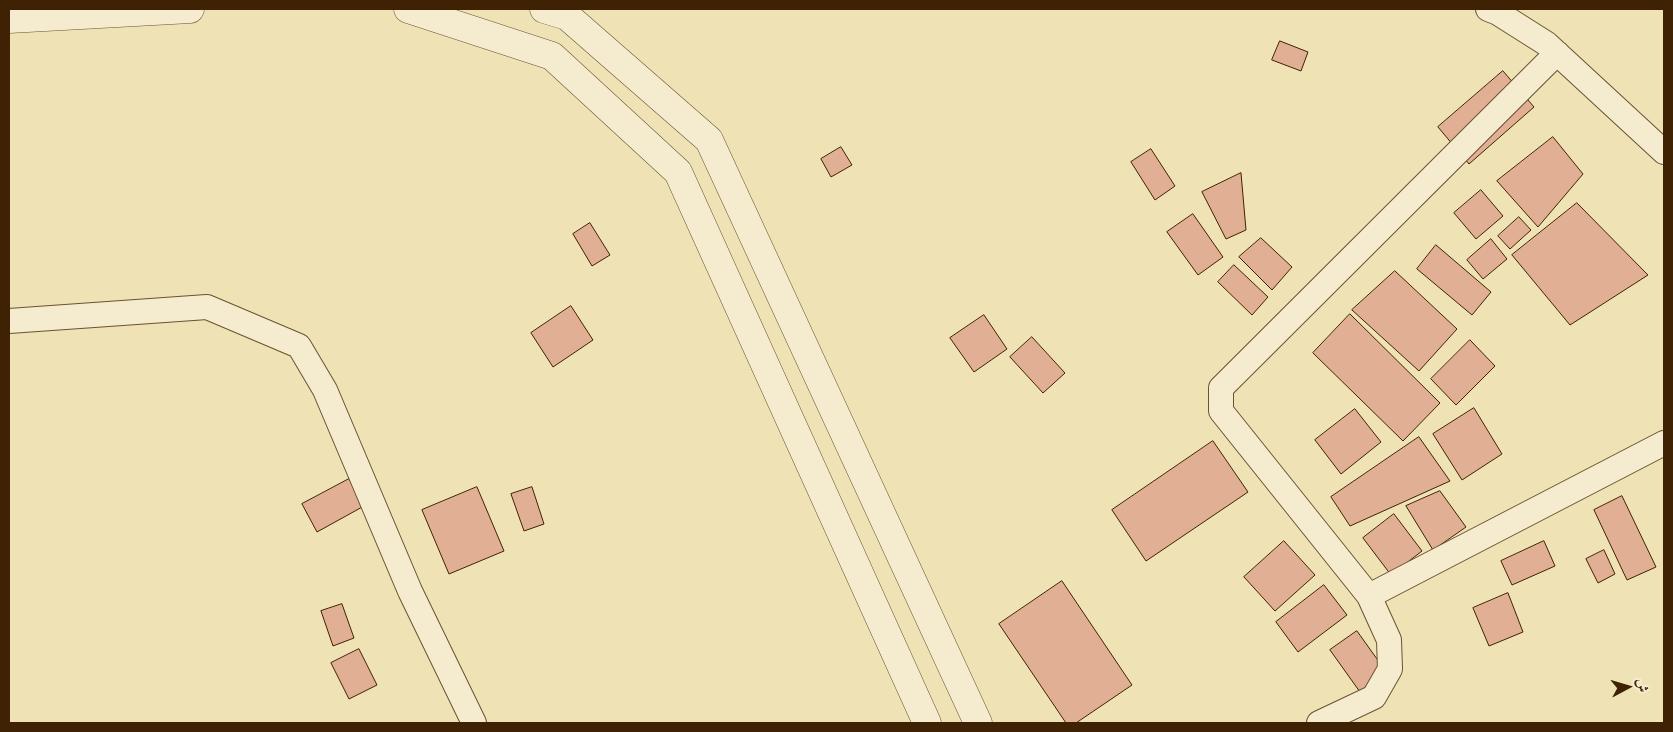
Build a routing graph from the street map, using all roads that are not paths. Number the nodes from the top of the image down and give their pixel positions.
1 (190, 9) edge
2 (408, 9) edge
3 (544, 9) edge
4 (1488, 9) edge
5 (9, 19) edge
6 (1557, 53) junction
7 (1664, 152) edge
8 (9, 320) edge
9 (1664, 443) edge
10 (1369, 596) junction
11 (474, 723) edge
12 (927, 723) edge
13 (978, 723) edge
14 (1319, 723) edge

1 - 5 street
2 - 12 street
3 - 13 street
4 - 6 street
6 - 7 street
6 - 10 street
8 - 11 street
9 - 10 street
10 - 14 street

